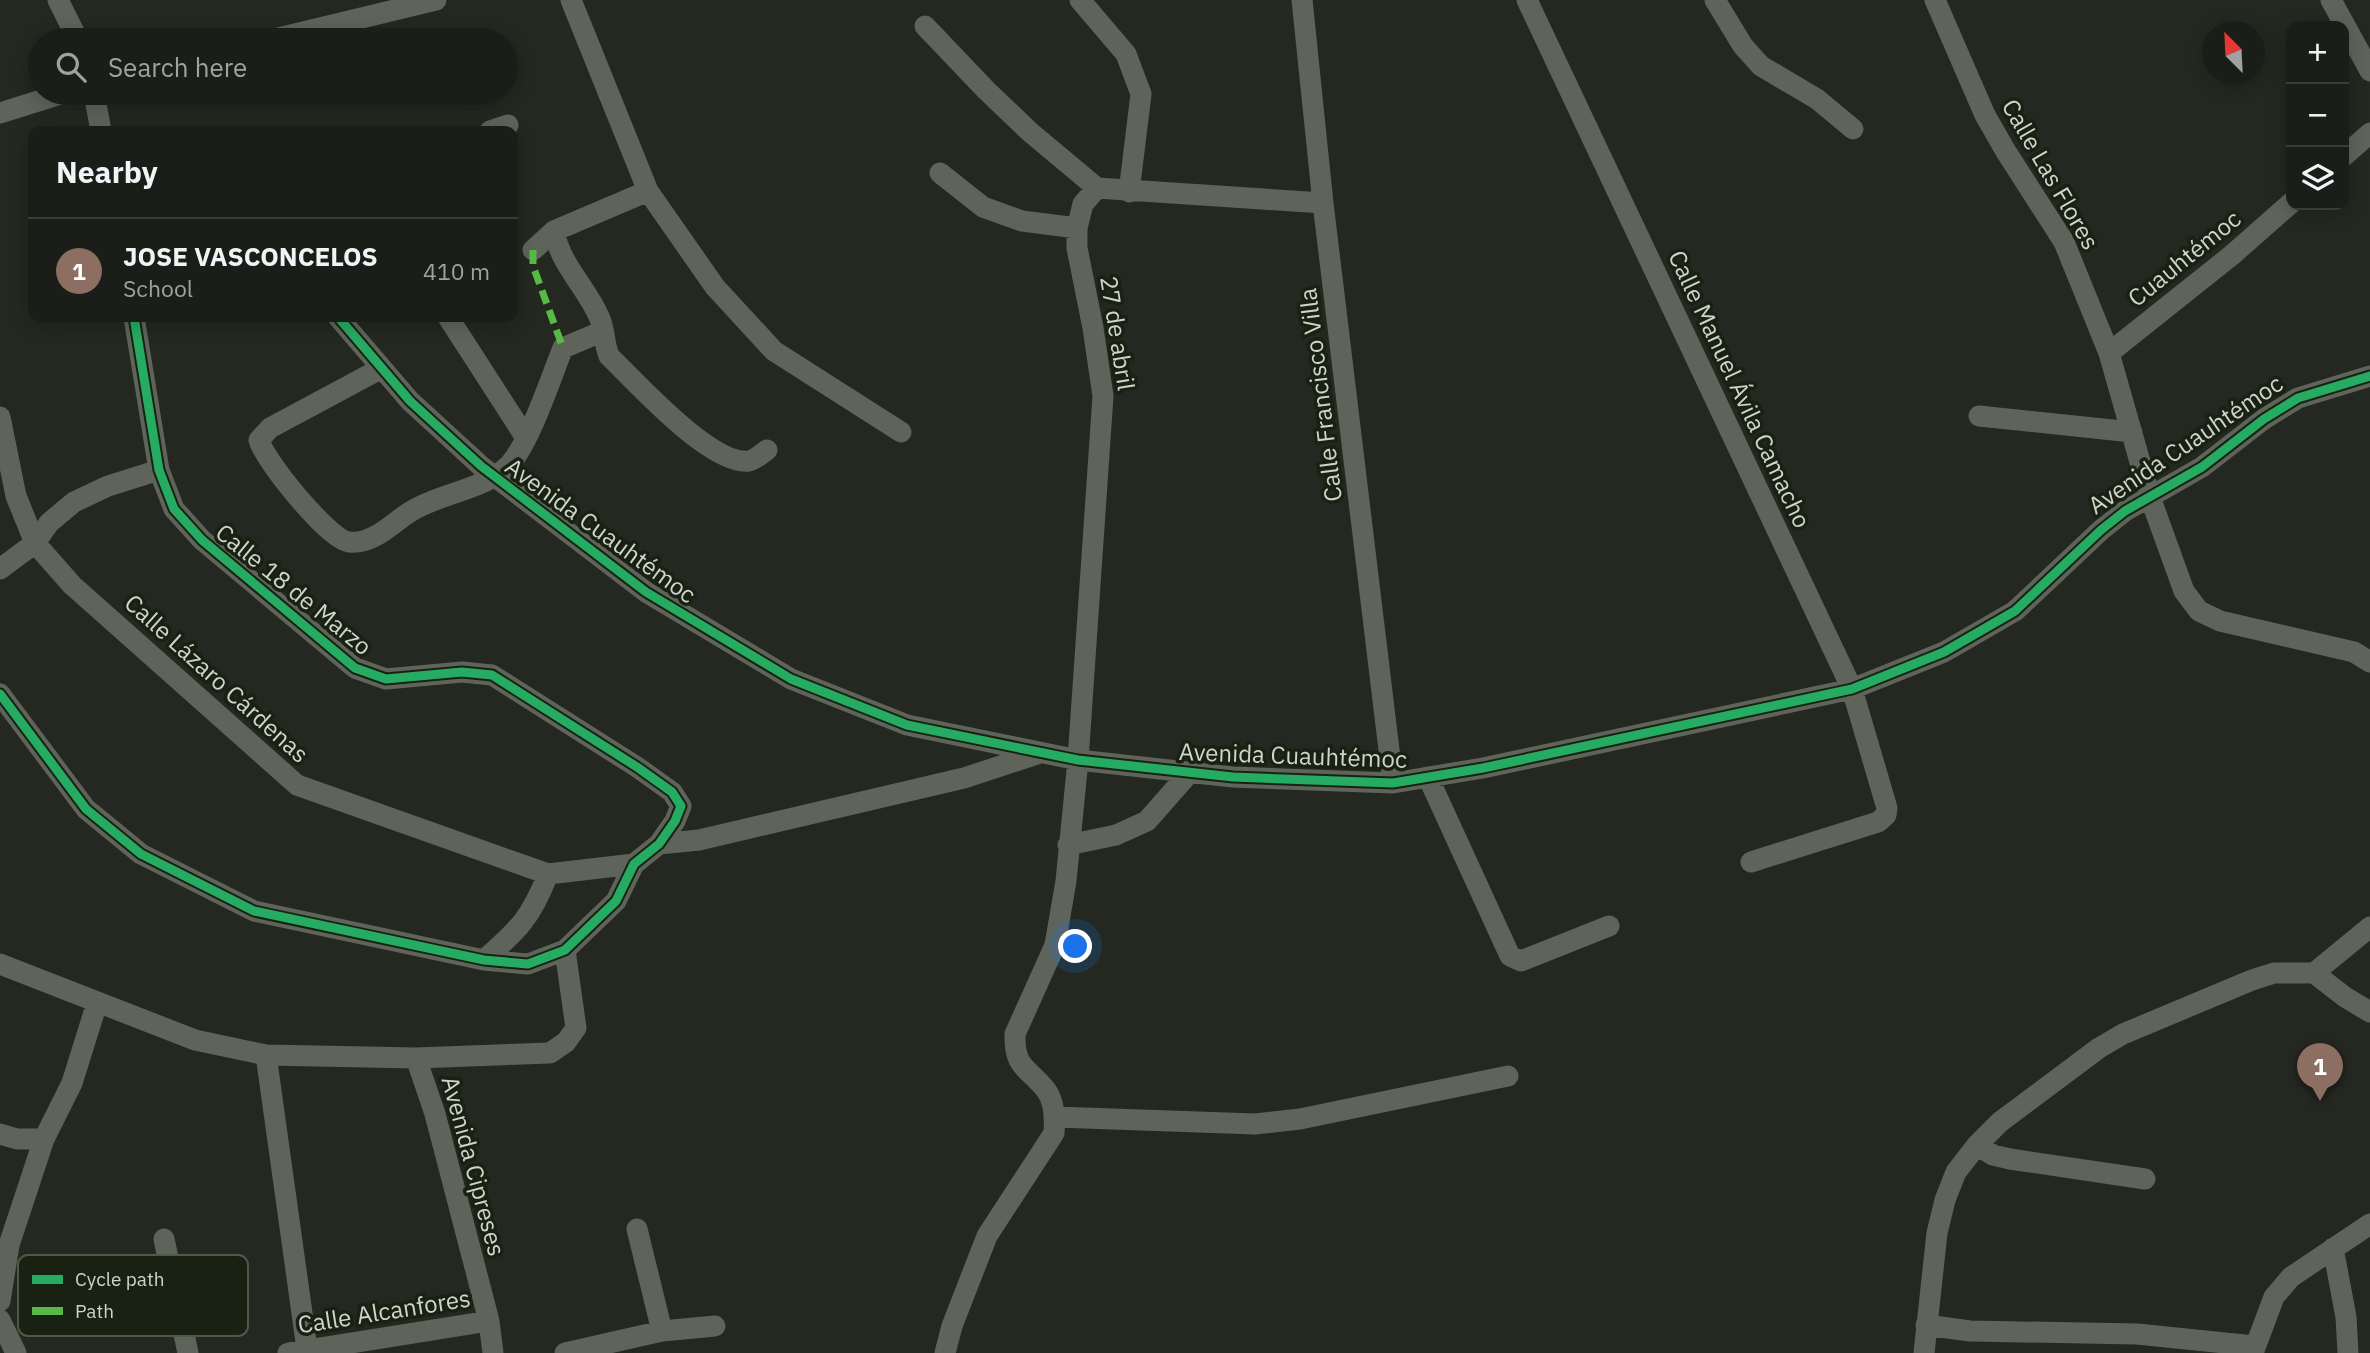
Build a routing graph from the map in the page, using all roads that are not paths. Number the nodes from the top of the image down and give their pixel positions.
1 (58, 0) edge
2 (436, 0) edge
3 (572, 0) edge
4 (1080, 0) edge
5 (1302, 0) edge
6 (1527, 0) edge
7 (1715, 0) edge
8 (1935, 0) edge
9 (2331, 0) edge
10 (925, 26) dead end
11 (72, 28) edge
12 (320, 28) edge
13 (2370, 71) edge
14 (28, 104) edge
15 (96, 105) edge
16 (0, 113) edge
17 (100, 126) edge
18 (1853, 129) dead end
19 (2370, 133) edge
20 (2349, 152) edge
21 (940, 173) dead end
22 (1097, 188) junction
23 (648, 191) junction
24 (1129, 192) junction
25 (1323, 203) junction
26 (2286, 207) edge
27 (1077, 228) junction
28 (554, 231) junction
29 (533, 250) dead end
30 (135, 322) edge
31 (342, 322) edge
32 (451, 322) edge
33 (603, 331) junction
34 (2109, 353) junction
35 (380, 369) junction
36 (2370, 376) edge
37 (1979, 416) dead end
38 (0, 417) edge
39 (901, 432) dead end
40 (2132, 432) junction
41 (526, 438) junction
42 (767, 450) dead end
43 (159, 470) junction
44 (496, 477) junction
45 (2150, 497) junction
46 (35, 543) junction
47 (0, 569) edge
48 (2370, 662) edge
49 (1852, 689) junction
50 (0, 694) edge
51 (1040, 754) junction
52 (1078, 760) junction
53 (1190, 772) junction
54 (1428, 777) junction
55 (1393, 783) junction
56 (659, 844) junction
57 (1068, 845) junction
58 (1751, 862) dead end
59 (634, 864) junction
60 (548, 874) junction
61 (1609, 926) dead end
62 (2370, 927) edge
63 (565, 950) junction
64 (484, 960) junction
65 (0, 964) edge
66 (2314, 972) junction
67 (97, 1003) junction
68 (2370, 1012) edge
69 (266, 1055) junction
70 (416, 1058) junction
71 (1508, 1076) dead end
72 (1056, 1117) junction
73 (0, 1134) edge
74 (44, 1139) junction
75 (1977, 1145) junction
76 (2145, 1179) dead end
77 (2370, 1224) edge
78 (637, 1229) dead end
79 (164, 1239) dead end
80 (2333, 1248) junction
81 (167, 1255) edge
82 (0, 1301) edge
83 (0, 1320) edge
84 (489, 1321) junction
85 (1926, 1325) junction
86 (715, 1326) dead end
87 (662, 1331) junction
88 (342, 1349) edge
89 (2253, 1350) edge
90 (298, 1351) edge
91 (16, 1353) edge
92 (494, 1353) edge
93 (565, 1353) edge
94 (944, 1353) edge
95 (1924, 1353) edge
96 (2348, 1353) edge

1 - 11 street
2 - 12 street
3 - 23 street
4 - 24 street
5 - 25 street, Calle Francisco Villa
6 - 49 street, Calle Manuel Ávila Camacho
7 - 18 street
8 - 34 street, Calle Las Flores
9 - 13 street
10 - 22 street
14 - 16 street
15 - 17 street
19 - 20 street
21 - 27 street
22 - 24 street
22 - 27 street, 27 de abril
23 - 28 street
23 - 39 street
24 - 25 street
25 - 55 street, Calle Francisco Villa
26 - 34 street, Cuauhtémoc
27 - 52 street, 27 de abril
28 - 29 street
28 - 33 street
30 - 43 street, Calle 18 de Marzo
31 - 35 street, Avenida Cuauhtémoc
32 - 41 street
33 - 41 street
33 - 42 street
34 - 40 street, Calle Las Flores
35 - 44 street, Avenida Cuauhtémoc
35 - 44 street
36 - 45 street, Avenida Cuauhtémoc
37 - 40 street
38 - 46 street, Calle Lázaro Cárdenas
40 - 45 street, Calle Las Flores
41 - 44 street
43 - 46 street
43 - 56 street, Calle 18 de Marzo
44 - 51 street, Avenida Cuauhtémoc
45 - 48 street, Calle Las Flores
45 - 49 street, Avenida Cuauhtémoc
46 - 47 street
46 - 60 street, Calle Lázaro Cárdenas
49 - 54 street, Avenida Cuauhtémoc
49 - 58 street, Calle Manuel Ávila Camacho
50 - 64 street
51 - 52 street, Avenida Cuauhtémoc
51 - 56 street
52 - 53 street, Avenida Cuauhtémoc
52 - 57 street, 27 de abril
53 - 55 street, Avenida Cuauhtémoc
53 - 57 street
54 - 55 street, Avenida Cuauhtémoc
54 - 61 street
56 - 59 street
57 - 72 street, 27 de abril
59 - 60 street, Calle Lázaro Cárdenas
59 - 63 street
60 - 64 street
62 - 66 street
63 - 64 street
63 - 70 street
65 - 67 street, Avenida Cipreses
66 - 68 street
66 - 75 street
67 - 69 street, Avenida Cipreses
67 - 74 street
69 - 70 street, Avenida Cipreses
69 - 90 street
70 - 84 street, Avenida Cipreses
71 - 72 street
72 - 94 street
73 - 74 street
74 - 82 street
75 - 76 street
75 - 85 street
77 - 80 street
78 - 87 street
79 - 81 street
80 - 89 street
80 - 96 street
83 - 91 street
84 - 88 street, Calle Alcanfores
84 - 92 street, Avenida Cipreses
85 - 89 street
85 - 95 street
86 - 87 street
87 - 93 street
88 - 90 street, Calle Alcanfores

